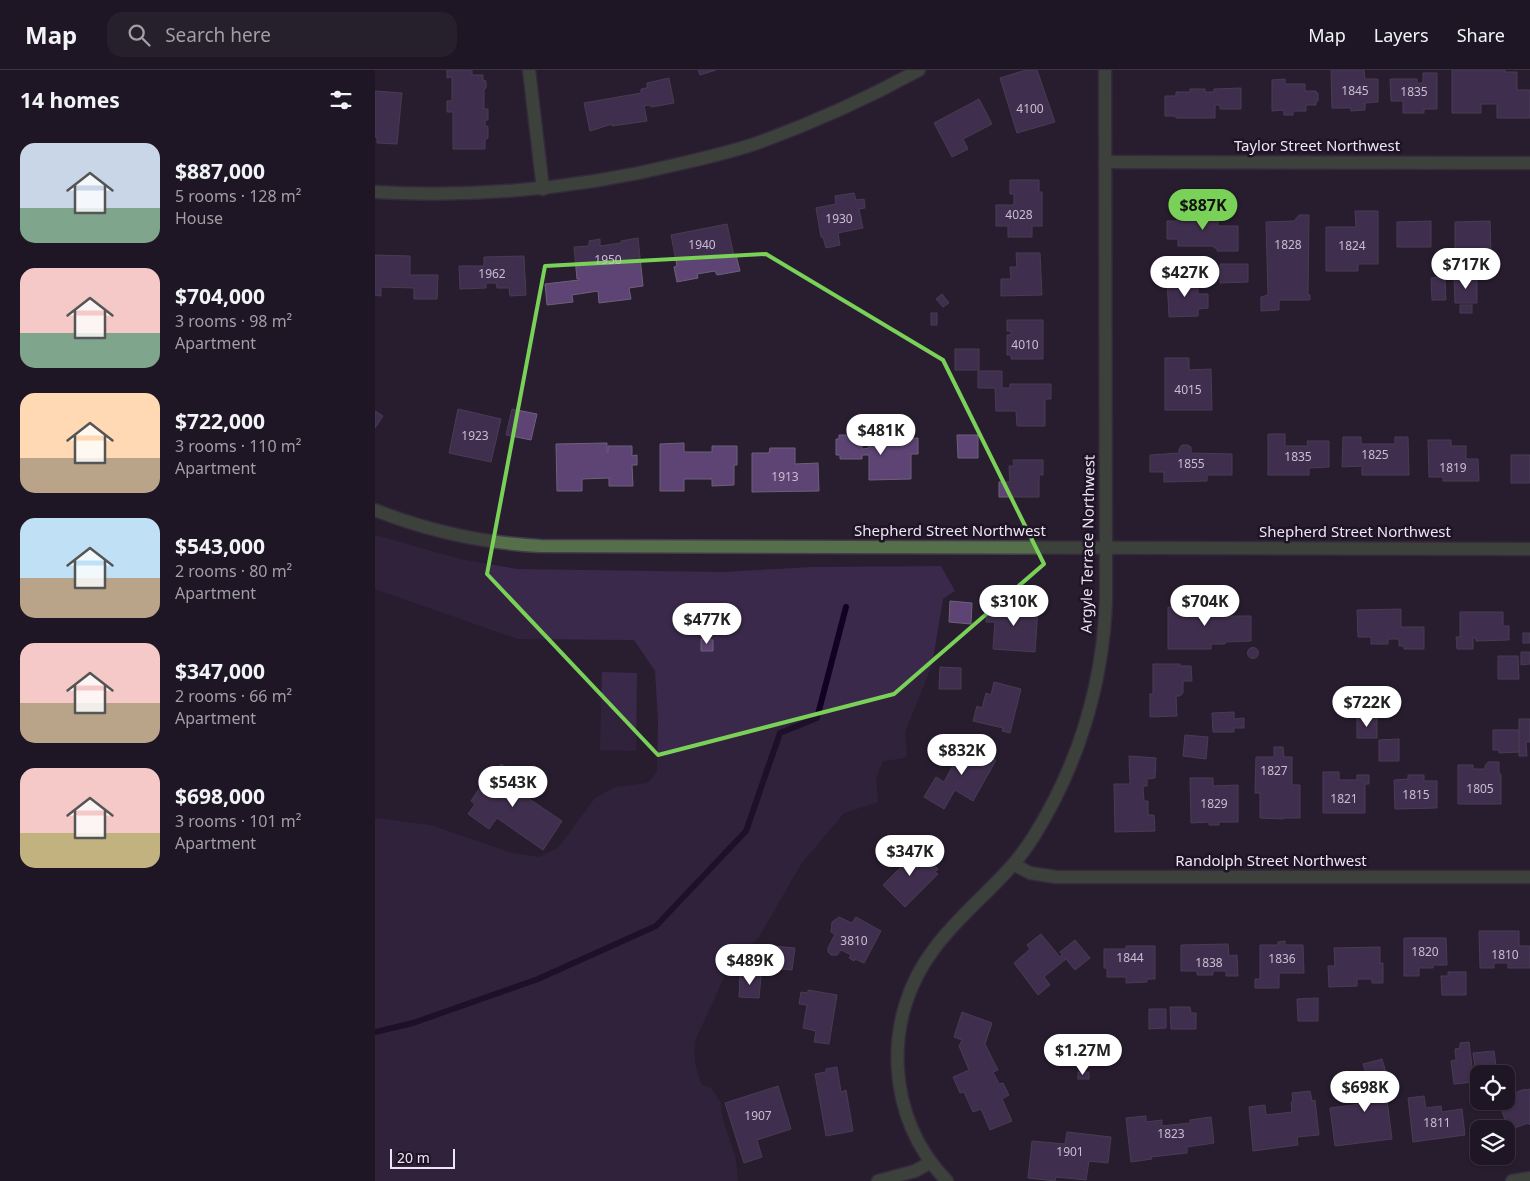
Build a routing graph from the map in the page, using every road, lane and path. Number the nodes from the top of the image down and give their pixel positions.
1 (529, 70) edge
2 (919, 70) edge
3 (1105, 70) edge
4 (1105, 162) junction
5 (1530, 163) edge
6 (543, 189) junction
7 (375, 192) edge
8 (375, 510) edge
9 (1106, 547) junction
10 (1530, 549) edge
11 (1015, 865) junction
12 (1530, 877) edge
13 (931, 1162) junction
14 (1530, 1178) edge
15 (878, 1181) edge
16 (947, 1181) edge
17 (1512, 1181) edge

1 - 6 street
2 - 6 street
3 - 4 street, Argyle Terrace Northwest
4 - 5 street, Taylor Street Northwest
4 - 9 street, Argyle Terrace Northwest
6 - 7 street
8 - 9 street, Shepherd Street Northwest
9 - 10 street, Shepherd Street Northwest
9 - 11 street, Argyle Terrace Northwest
11 - 12 street, Randolph Street Northwest
11 - 13 street, Argyle Terrace Northwest
13 - 15 street
13 - 16 street, Argyle Terrace Northwest
14 - 17 street

